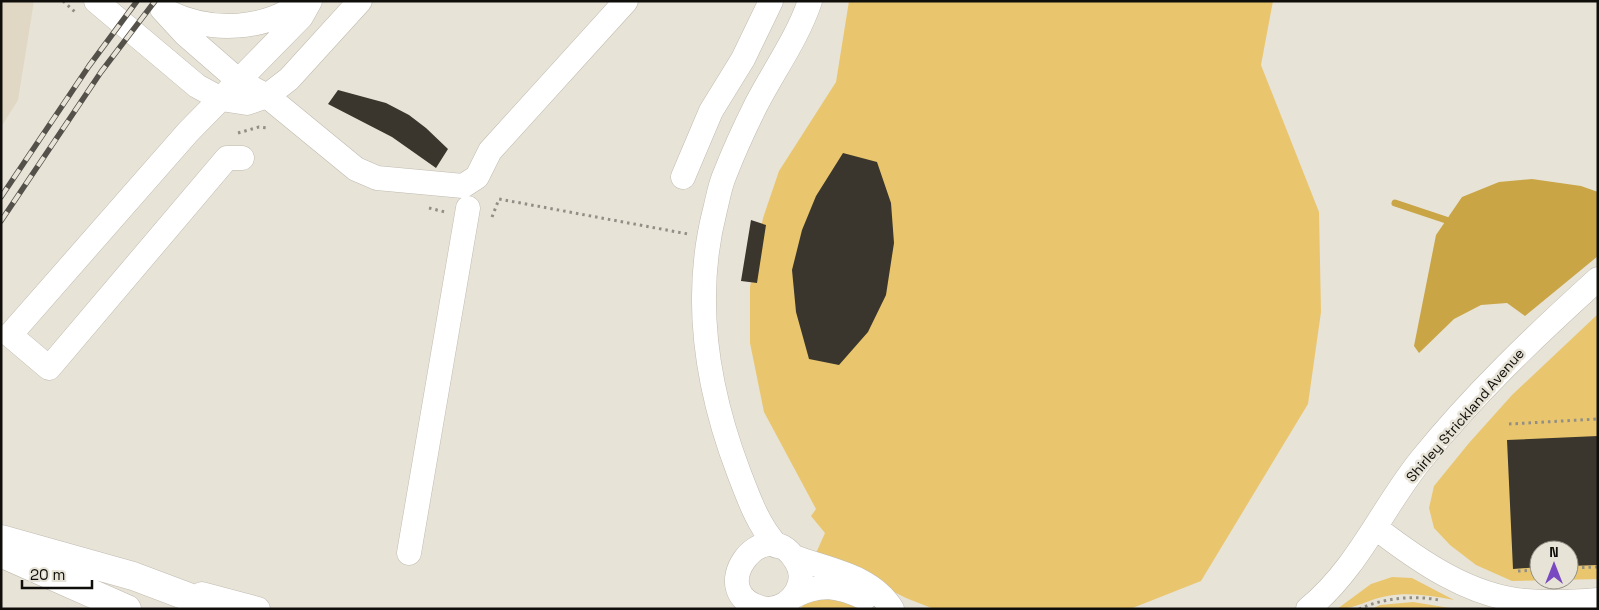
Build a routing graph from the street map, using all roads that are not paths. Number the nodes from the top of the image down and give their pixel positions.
1 (96, 1) edge
2 (304, 1) edge
3 (310, 1) edge
4 (360, 1) edge
5 (626, 1) edge
6 (771, 1) edge
7 (810, 1) edge
8 (239, 81) junction
9 (267, 96) junction
10 (221, 99) junction
11 (242, 158) dead end
12 (683, 177) dead end
13 (468, 208) dead end
14 (1598, 279) edge
15 (1376, 528) junction
16 (1, 539) edge
17 (776, 550) junction
18 (1, 553) edge
19 (408, 553) dead end
20 (133, 576) junction
21 (794, 596) junction
22 (1598, 600) edge
23 (127, 609) edge
24 (221, 609) edge
25 (258, 609) edge
26 (768, 609) edge
27 (884, 609) edge
28 (892, 609) edge
29 (1308, 609) edge

1 - 10 street
2 - 8 street
3 - 8 street
4 - 9 street
5 - 9 street
6 - 12 street
7 - 17 street
8 - 9 street
8 - 10 street
9 - 10 street
10 - 11 street
13 - 19 street
14 - 15 street, Shirley Strickland Avenue
15 - 22 street
15 - 29 street, Shirley Strickland Avenue
16 - 20 highway
17 - 21 street
17 - 26 street
17 - 28 street
18 - 23 highway
20 - 24 highway
20 - 25 street
21 - 26 street
21 - 27 street

